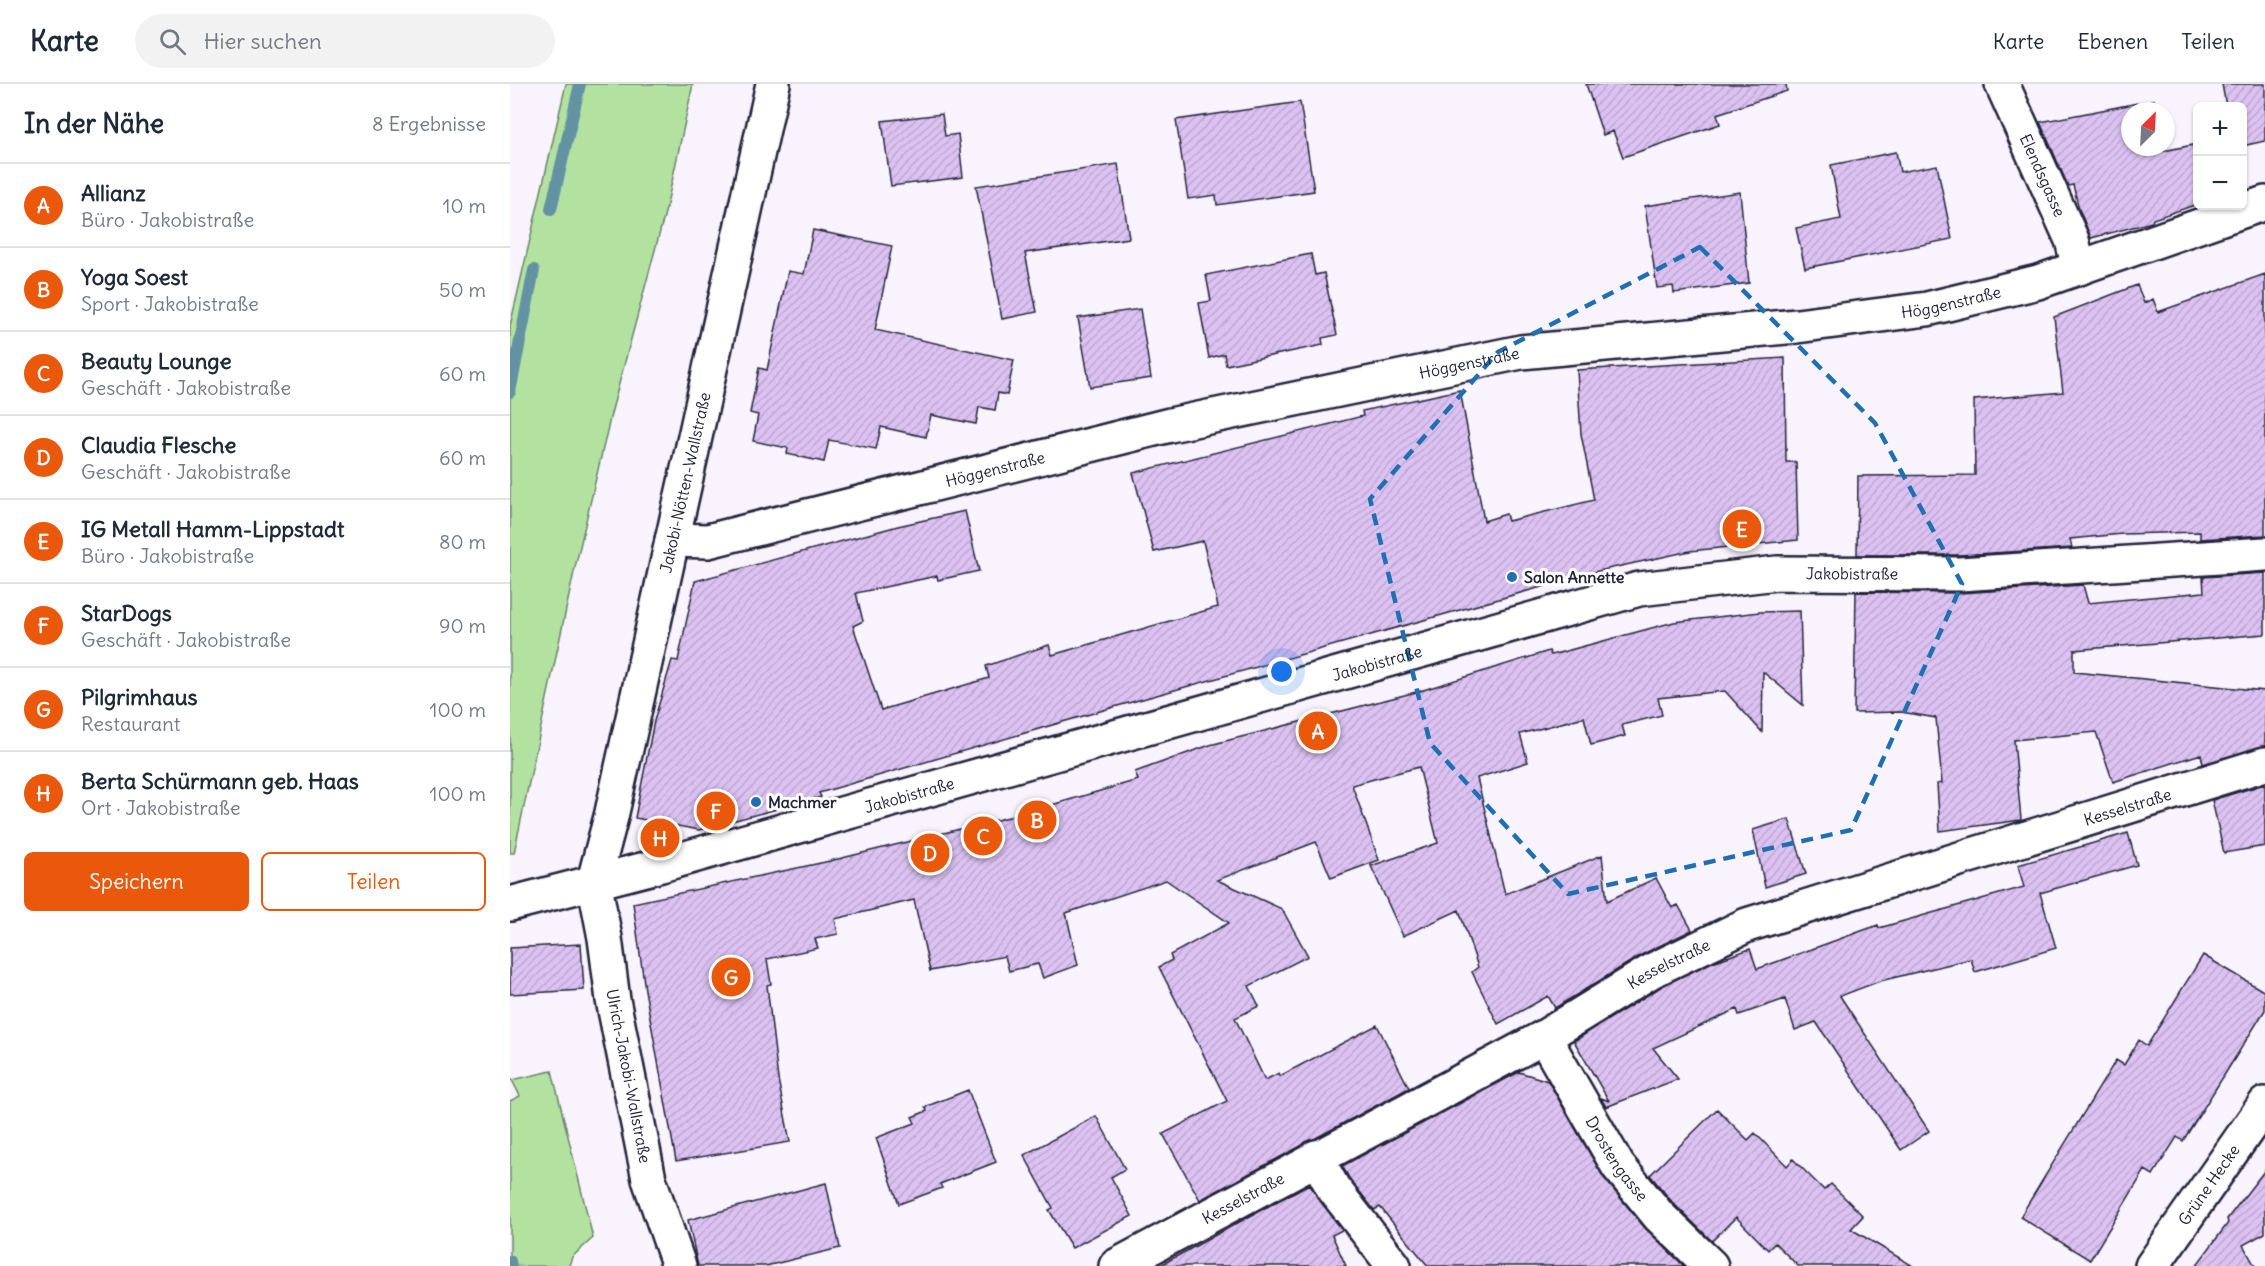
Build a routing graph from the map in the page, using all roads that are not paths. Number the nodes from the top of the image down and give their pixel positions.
1 (773, 84) edge
2 (2002, 84) edge
3 (2265, 203) edge
4 (2079, 268) junction
5 (672, 540) junction
6 (2265, 554) edge
7 (2265, 764) edge
8 (594, 882) junction
9 (510, 904) edge
10 (1544, 1037) junction
11 (2265, 1104) edge
12 (1316, 1157) junction
13 (679, 1266) edge
14 (1116, 1266) edge
15 (1394, 1266) edge
16 (1712, 1266) edge
17 (2152, 1266) edge

1 - 5 street, Jakobi-Nötten-Wallstraße
2 - 4 street, Elendsgasse
3 - 4 street, Höggenstraße
4 - 5 street, Höggenstraße
5 - 8 street, Jakobi-Nötten-Wallstraße
6 - 8 street, Jakobistraße
7 - 10 street, Kesselstraße
8 - 9 street, Jakobistraße
8 - 13 street, Ulrich-Jakobi-Wallstraße
10 - 12 street, Kesselstraße
10 - 16 street, Drostengasse
11 - 17 street, Grüne Hecke
12 - 14 street, Kesselstraße
12 - 15 street

